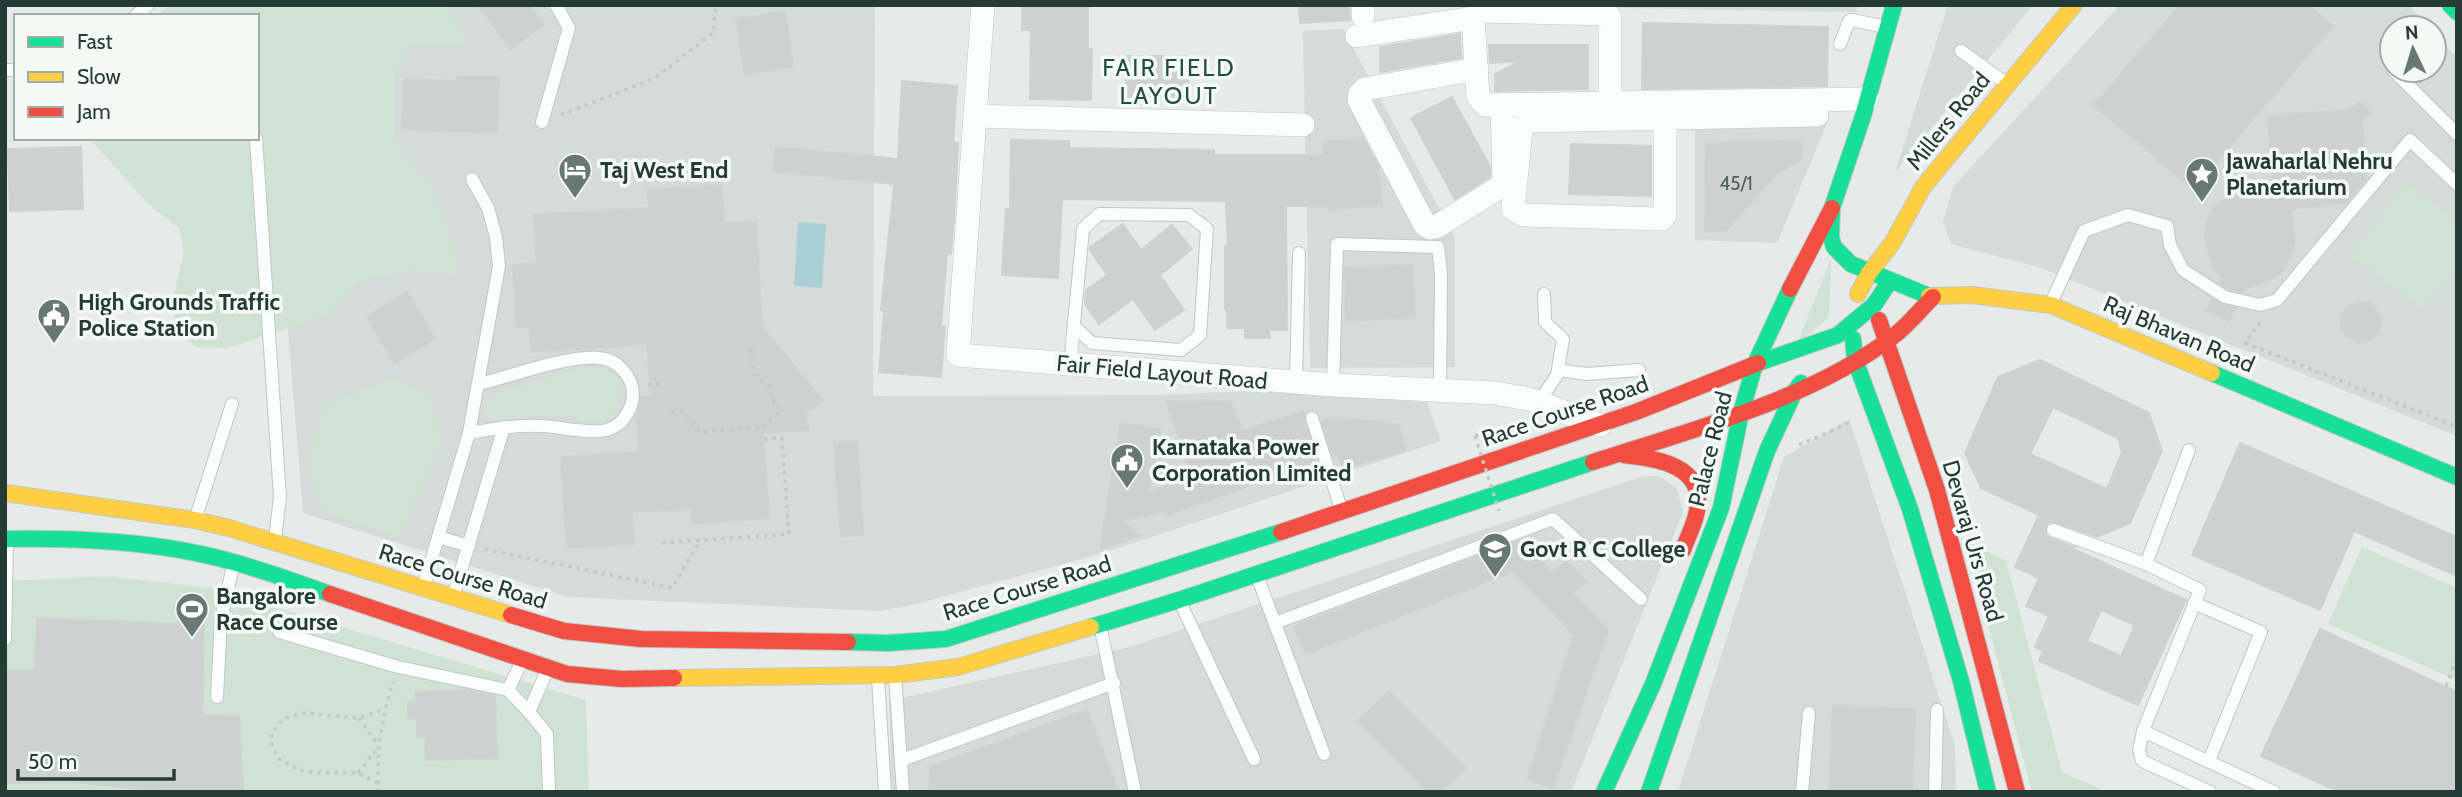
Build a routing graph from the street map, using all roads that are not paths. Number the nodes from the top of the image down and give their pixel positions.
1 (556, 5) edge
2 (983, 5) edge
3 (1894, 5) edge
4 (2074, 5) edge
5 (2450, 5) edge
6 (2457, 12) edge
7 (1473, 18) junction
8 (1361, 19) edge
9 (1887, 27) junction
10 (1840, 44) dead end
11 (1961, 51) dead end
12 (1477, 69) junction
13 (2007, 84) junction
14 (2407, 84) edge
15 (1610, 102) junction
16 (1502, 104) junction
17 (1865, 107) junction
18 (975, 116) junction
19 (1665, 120) junction
20 (542, 122) road end
21 (1303, 125) dead end
22 (2457, 134) edge
23 (256, 140) edge
24 (472, 179) dead end
25 (2457, 184) edge
26 (1832, 208) junction
27 (1299, 253) dead end
28 (1869, 273) junction
29 (1890, 281) junction
30 (1544, 294) dead end
31 (1933, 297) junction
32 (1874, 305) junction
33 (2050, 305) junction
34 (1074, 327) junction
35 (1844, 330) junction
36 (1886, 341) junction
37 (1855, 360) junction
38 (1755, 364) junction
39 (1070, 365) junction
40 (1559, 370) junction
41 (1639, 370) dead end
42 (1296, 383) junction
43 (480, 384) junction
44 (1333, 385) junction
45 (1440, 390) junction
46 (1795, 391) junction
47 (1539, 402) junction
48 (232, 404) dead end
49 (1741, 413) junction
50 (1312, 418) dead end
51 (1600, 425) junction
52 (504, 426) junction
53 (469, 433) junction
54 (2189, 450) dead end
55 (1621, 454) junction
56 (2457, 477) edge
57 (7, 493) edge
58 (1342, 512) junction
59 (195, 520) junction
60 (2053, 530) dead end
61 (438, 537) junction
62 (6, 539) edge
63 (275, 542) junction
64 (469, 545) junction
65 (234, 562) junction
66 (1679, 562) dead end
67 (2146, 564) junction
68 (1256, 572) junction
69 (423, 588) junction
70 (453, 598) junction
71 (1641, 599) dead end
72 (1179, 600) junction
73 (2194, 603) junction
74 (1275, 623) junction
75 (1100, 625) junction
76 (279, 632) dead end
77 (5, 639) edge
78 (523, 659) junction
79 (548, 668) junction
80 (877, 674) junction
81 (895, 675) junction
82 (1638, 677) dead end
83 (1114, 683) junction
84 (508, 690) junction
85 (217, 697) dead end
86 (1641, 705) junction
87 (1937, 710) dead end
88 (529, 712) junction
89 (1809, 713) dead end
90 (2143, 731) junction
91 (1324, 754) dead end
92 (1254, 759) dead end
93 (902, 760) junction
94 (2209, 761) junction
95 (549, 792) edge
96 (885, 792) edge
97 (903, 792) edge
98 (1135, 792) edge
99 (1604, 792) edge
100 (1650, 792) edge
101 (1801, 792) edge
102 (1935, 792) edge
103 (1988, 792) edge
104 (2017, 792) edge
105 (2210, 792) edge
106 (2274, 792) edge

1 - 20 lane
2 - 18 street, Fair Field Layout Road
3 - 9 main road, Palace Road
4 - 13 main road, Millers Road
5 - 6 main road
7 - 8 street
7 - 12 street
7 - 15 street
9 - 10 lane
9 - 17 main road, Palace Road
11 - 13 lane
12 - 16 street
12 - 16 street
13 - 28 main road, Millers Road
14 - 22 lane
15 - 16 street
15 - 17 street
17 - 19 street
17 - 26 main road, Palace Road
18 - 21 street
18 - 39 street, Fair Field Layout Road
19 - 19 street
23 - 63 lane
24 - 43 lane
25 - 33 lane
26 - 28 main road, Palace Road
26 - 38 main road, Palace Road
27 - 42 lane
28 - 29 main road, Palace Road
28 - 35 main road, Millers Road
29 - 31 main road, Palace Road
29 - 32 main road, Race Course Road
30 - 40 lane
31 - 33 main road, Raj Bhavan Road
31 - 36 main road
32 - 35 main road, Race Course Road
32 - 36 main road, Devaraj Urs Road
33 - 56 main road, Raj Bhavan Road
34 - 34 lane
34 - 39 lane
35 - 37 main road
35 - 38 main road, Race Course Road
35 - 46 main road
36 - 37 main road
36 - 104 main road, Devaraj Urs Road
37 - 46 main road
37 - 103 main road
38 - 49 main road, Palace Road
38 - 51 main road, Race Course Road
39 - 42 street, Fair Field Layout Road
40 - 41 lane
40 - 47 lane
42 - 44 street, Fair Field Layout Road
43 - 52 lane
43 - 53 lane
44 - 45 street, Fair Field Layout Road
44 - 45 lane
45 - 47 street, Fair Field Layout Road
46 - 49 main road
46 - 100 main road
47 - 51 street, Fair Field Layout Road
48 - 59 lane
49 - 55 main road
49 - 86 main road, Palace Road
50 - 58 lane
51 - 58 main road, Race Course Road
52 - 53 lane
52 - 64 lane
53 - 61 lane
54 - 67 lane
55 - 66 main road, Palace Road
55 - 68 main road
57 - 59 main road, Race Course Road
58 - 70 main road, Race Course Road
59 - 63 main road, Race Course Road
60 - 67 lane
61 - 64 lane
61 - 69 lane
62 - 65 main road
62 - 77 lane
63 - 69 main road, Race Course Road
64 - 70 lane
65 - 78 main road
65 - 85 lane
67 - 73 lane
68 - 72 main road
68 - 74 lane
69 - 70 main road, Race Course Road
71 - 74 lane
72 - 75 main road
72 - 92 lane
73 - 90 lane
73 - 94 lane
74 - 91 lane
75 - 81 main road
75 - 83 lane
76 - 84 lane
78 - 79 main road
78 - 84 lane
79 - 80 main road
79 - 88 lane
80 - 81 main road
80 - 96 lane
81 - 93 lane
82 - 86 main road, Palace Road
83 - 93 lane
83 - 98 lane
84 - 88 lane
86 - 99 main road, Palace Road
87 - 102 lane
88 - 95 lane
89 - 101 lane
90 - 94 lane
90 - 105 lane
93 - 97 lane
94 - 106 lane

